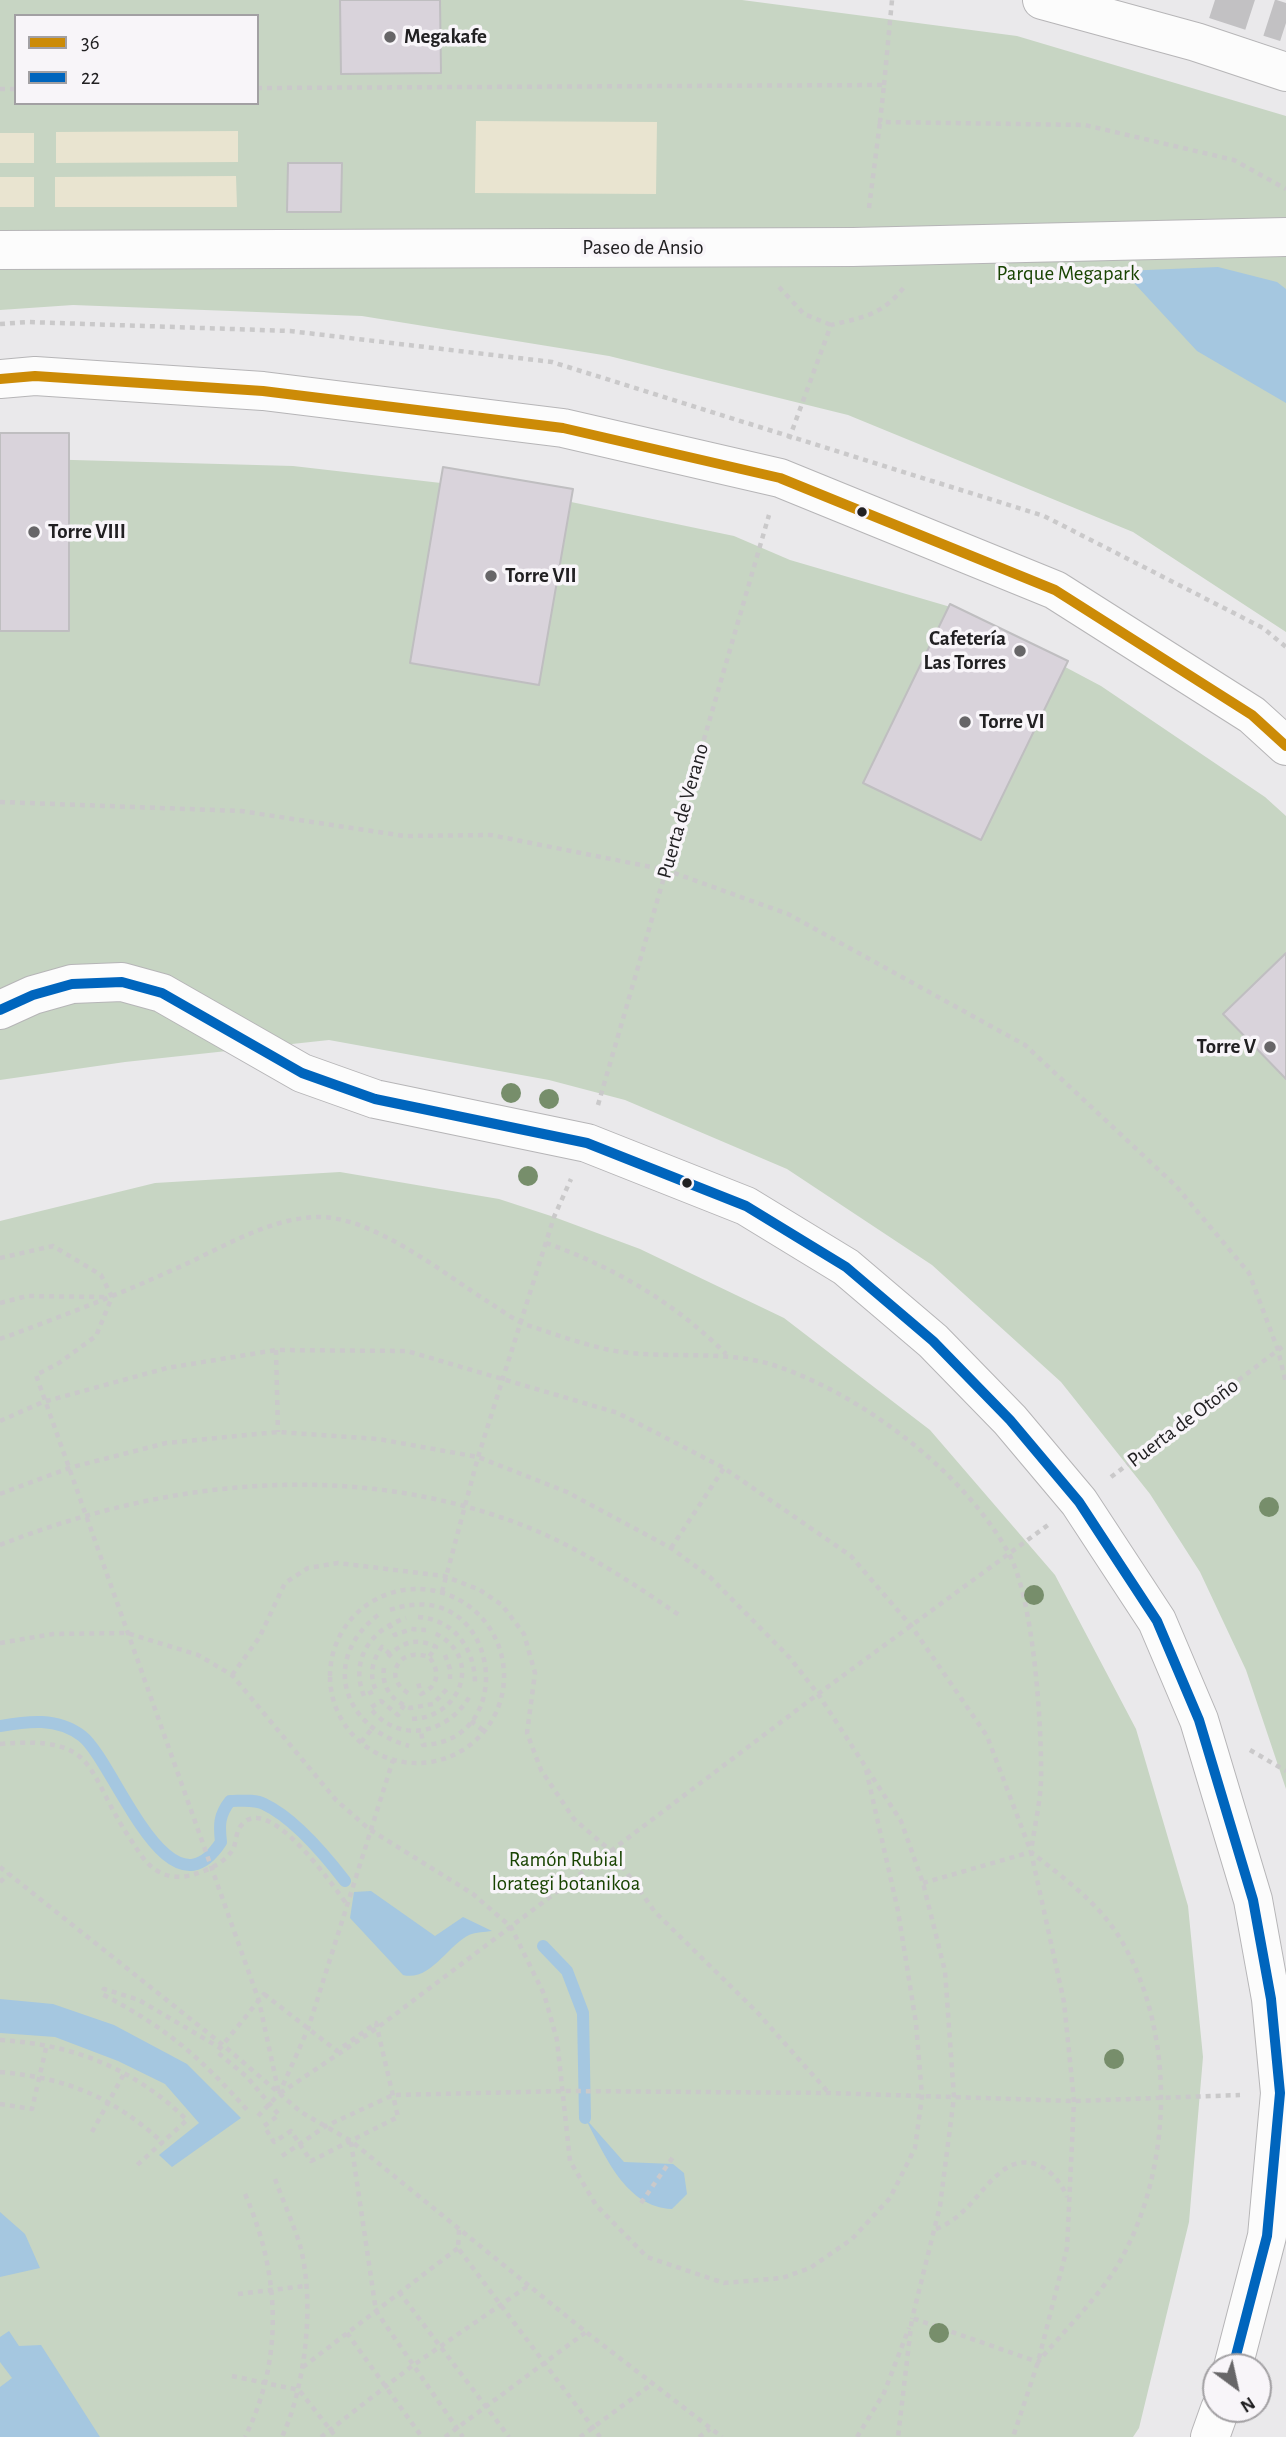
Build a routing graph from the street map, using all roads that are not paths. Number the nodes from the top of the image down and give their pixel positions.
1 (1042, 0) edge
2 (1286, 72) edge
3 (1286, 237) edge
4 (0, 250) edge
5 (0, 379) edge
6 (1286, 746) edge
7 (0, 1010) edge
8 (1237, 2353) edge

1 - 2 street
3 - 4 street, Paseo de Ansio
5 - 6 street
7 - 8 street

